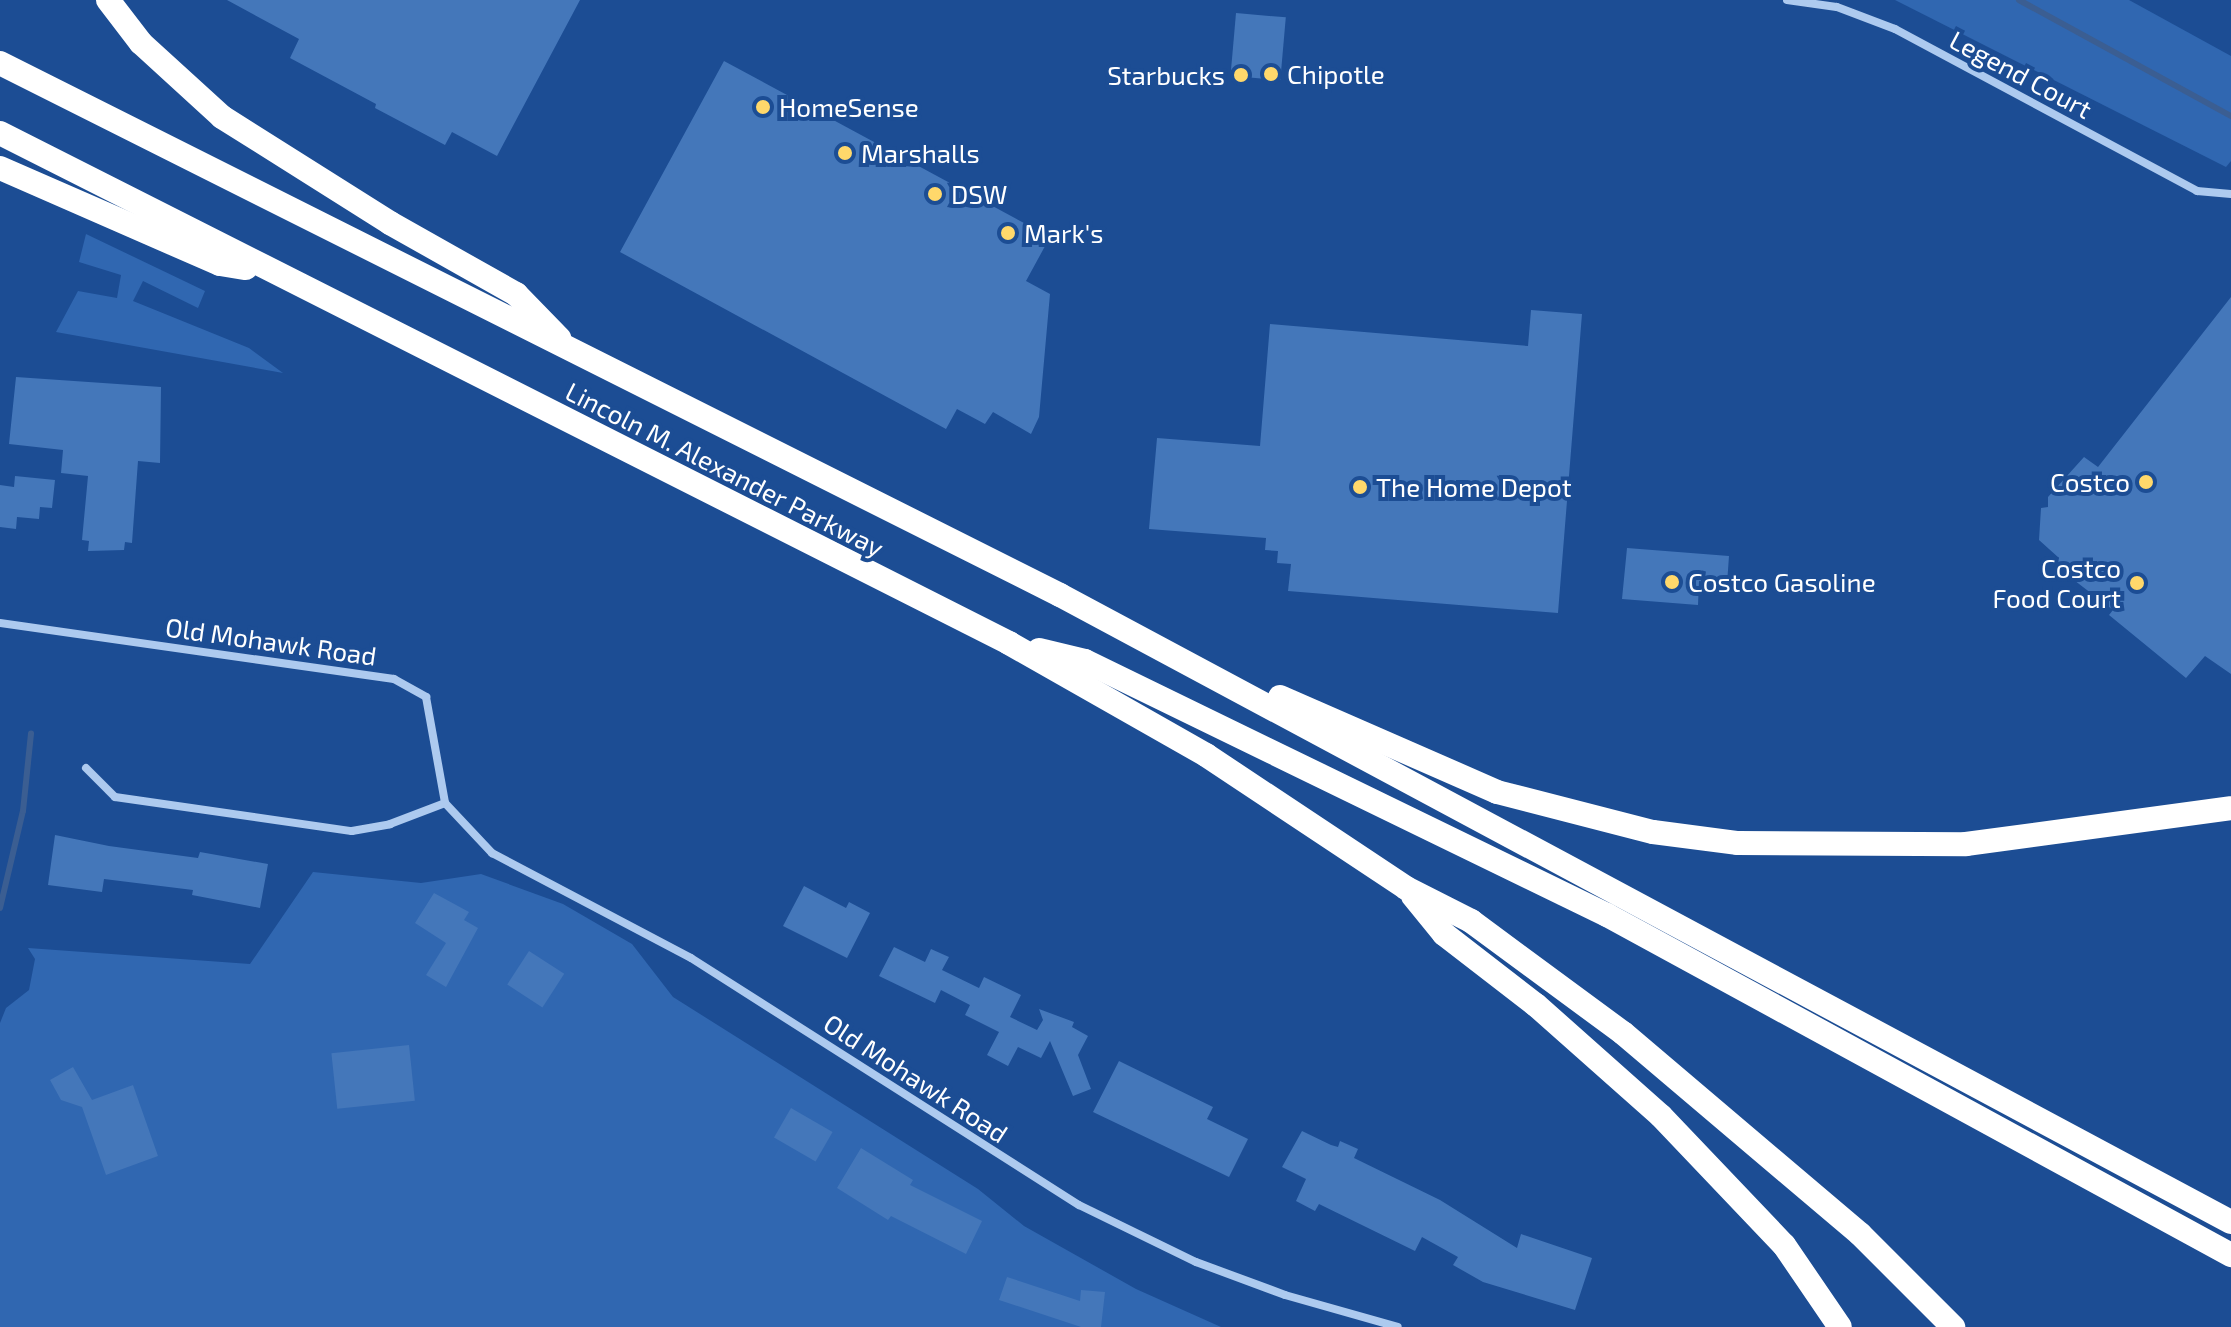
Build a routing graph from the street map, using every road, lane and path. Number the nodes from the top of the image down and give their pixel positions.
1 (108, 0) edge
2 (1787, 0) edge
3 (0, 63) edge
4 (0, 133) edge
5 (0, 168) edge
6 (2231, 194) edge
7 (272, 272) junction
8 (569, 349) junction
9 (1060, 595) junction
10 (0, 623) edge
11 (1009, 643) junction
12 (86, 768) dead end
13 (445, 803) junction
14 (2231, 808) edge
15 (1406, 888) junction
16 (2231, 1222) edge
17 (2231, 1255) edge
18 (1398, 1327) edge
19 (1840, 1327) edge
20 (1953, 1327) edge

1 - 8 highway
2 - 6 street, Legend Court
3 - 8 highway, Lincoln M. Alexander Parkway
4 - 7 highway, Lincoln M. Alexander Parkway
5 - 7 highway
7 - 11 highway, Lincoln M. Alexander Parkway
8 - 9 highway, Lincoln M. Alexander Parkway
9 - 14 highway
9 - 16 highway
10 - 13 street, Old Mohawk Road
11 - 15 highway, Lincoln M. Alexander Parkway
11 - 17 highway
12 - 13 street
13 - 18 street, Old Mohawk Road
15 - 19 highway
15 - 20 highway

